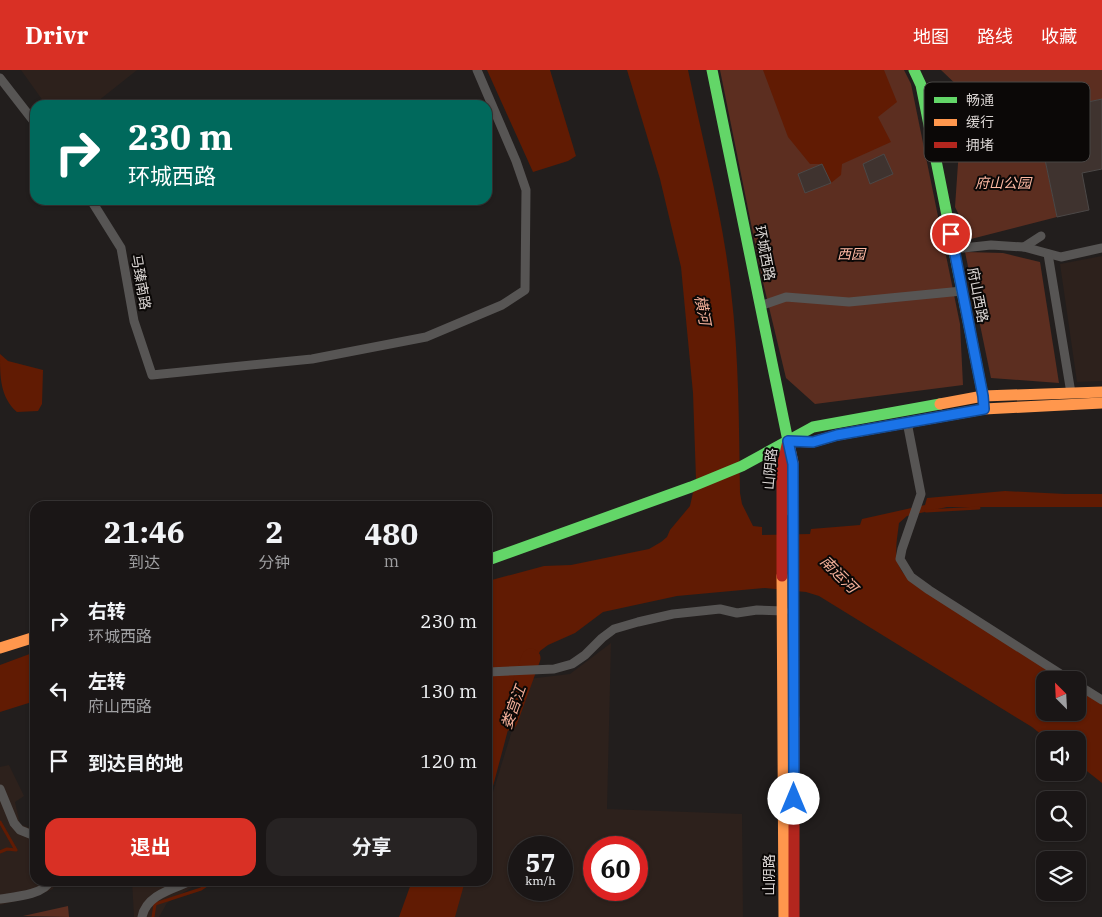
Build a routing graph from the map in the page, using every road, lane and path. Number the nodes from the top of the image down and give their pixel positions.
1 (477, 70) edge
2 (712, 70) edge
3 (914, 70) edge
4 (0, 78) edge
5 (490, 100) edge
6 (924, 100) edge
7 (492, 105) edge
8 (30, 117) edge
9 (937, 162) edge
10 (95, 205) edge
11 (1041, 236) dead end
12 (1024, 247) junction
13 (954, 248) junction
14 (1102, 248) edge
15 (1048, 254) junction
16 (962, 291) junction
17 (760, 306) junction
18 (1102, 392) edge
19 (1071, 393) junction
20 (983, 396) junction
21 (1102, 403) edge
22 (984, 409) junction
23 (907, 422) junction
24 (788, 441) junction
25 (492, 559) edge
26 (788, 591) junction
27 (784, 611) junction
28 (30, 639) edge
29 (0, 648) edge
30 (1056, 671) edge
31 (492, 672) edge
32 (1086, 689) edge
33 (1102, 700) edge
34 (0, 789) edge
35 (30, 834) edge
36 (48, 886) edge
37 (180, 886) edge
38 (0, 899) edge
39 (142, 917) edge
40 (784, 917) edge
41 (794, 917) edge

1 - 5 street, 马臻南路
2 - 17 main road, 环城西路
3 - 6 main road, 府山西路
4 - 8 street
7 - 10 street, 马臻南路
9 - 13 main road, 府山西路
11 - 12 street
12 - 13 street
12 - 15 street
13 - 16 main road, 府山西路
14 - 15 street
15 - 19 street
16 - 17 street
16 - 20 main road, 府山西路
17 - 24 main road, 环城西路
18 - 19 main road
19 - 20 main road
20 - 22 main road, 府山西路
20 - 24 main road
21 - 22 main road
22 - 23 main road
23 - 24 main road
23 - 30 street
24 - 25 main road
24 - 26 main road, 山阴路
26 - 27 main road, 山阴路
26 - 41 main road, 山阴路
27 - 31 street
27 - 40 main road, 山阴路
28 - 29 main road
32 - 33 street
34 - 35 street
36 - 38 street
37 - 39 street

